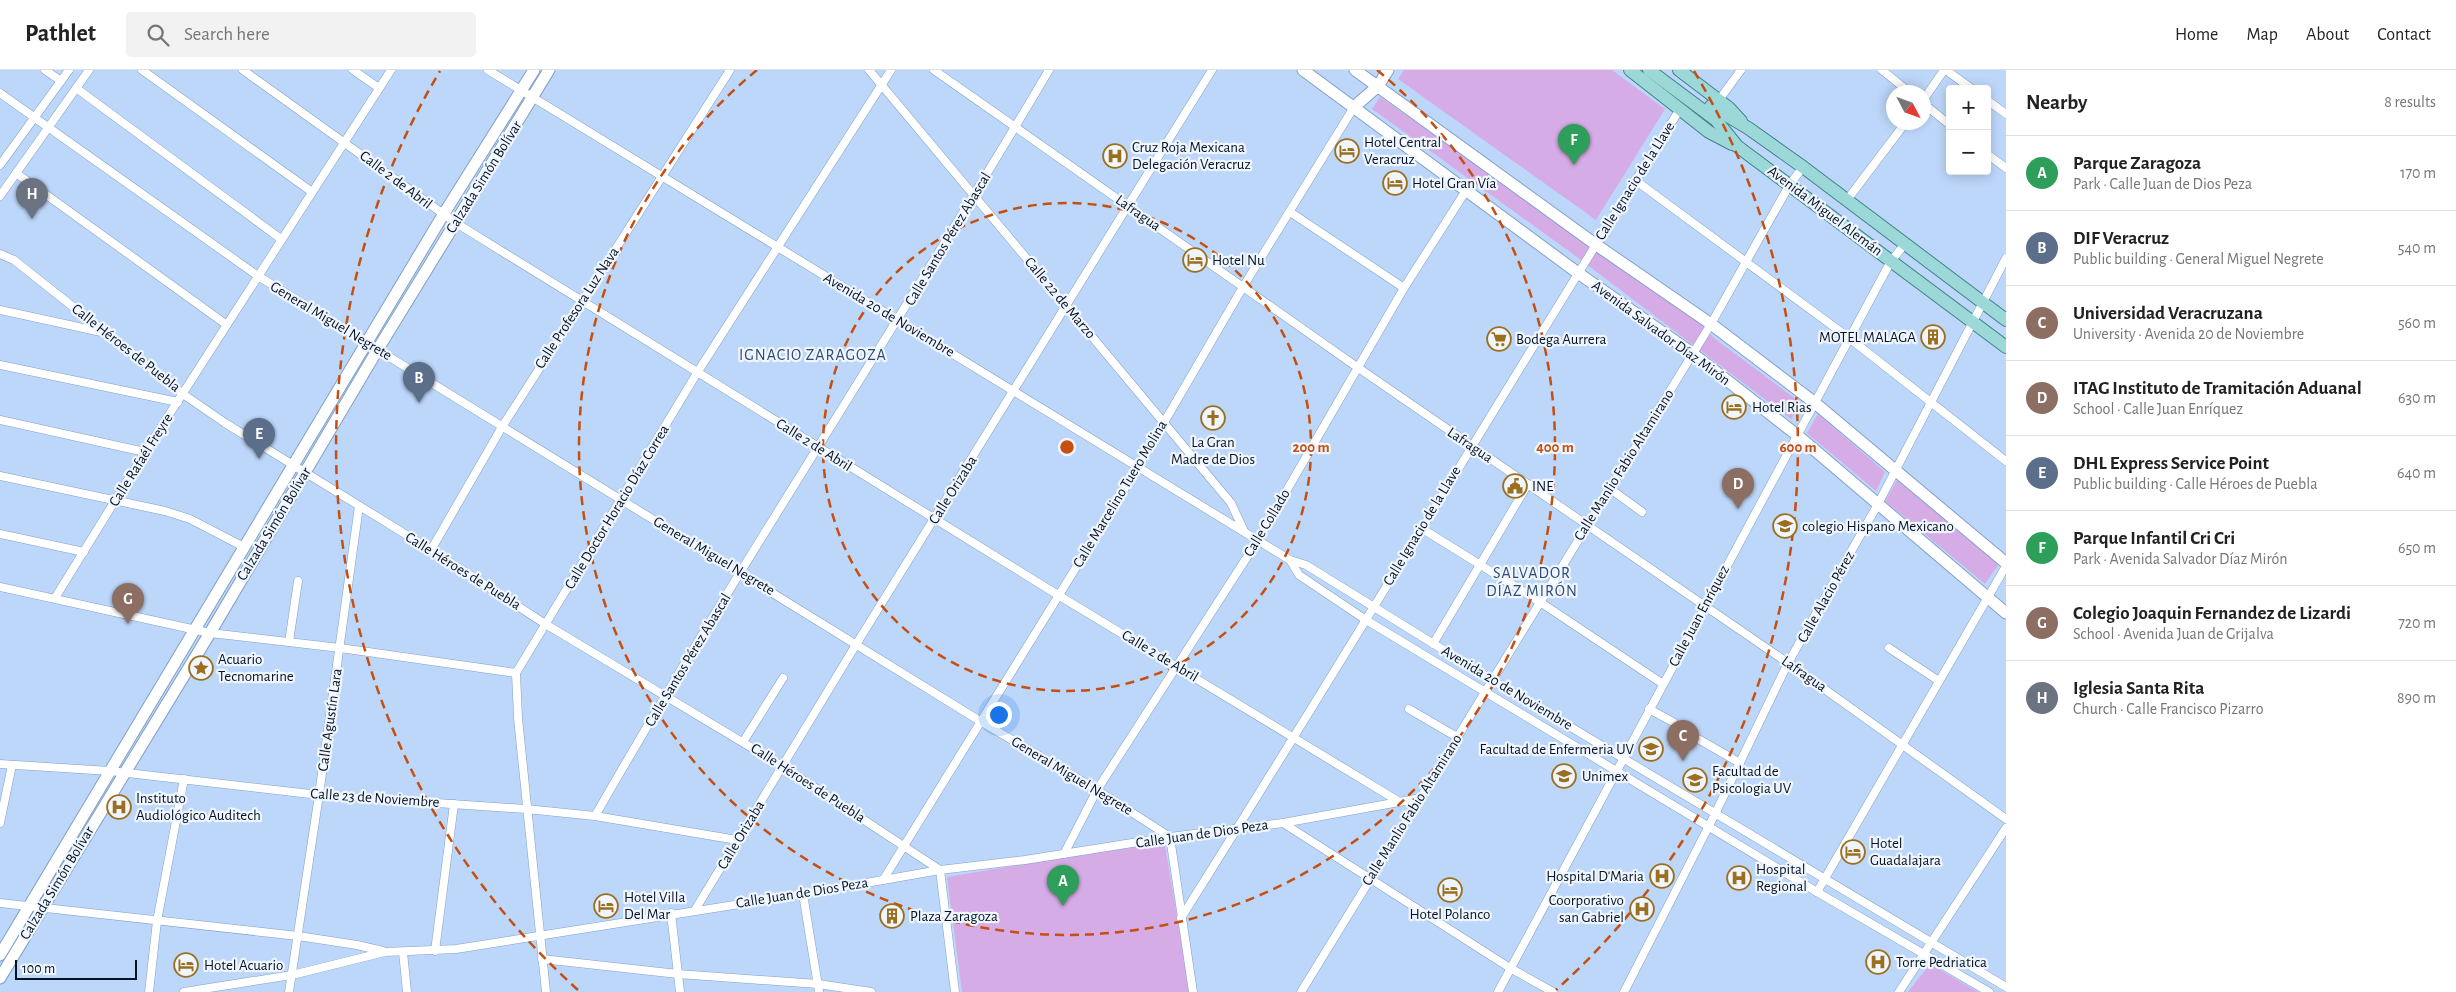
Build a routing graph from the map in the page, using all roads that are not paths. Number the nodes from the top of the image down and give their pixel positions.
1 (45, 70) edge
2 (69, 70) edge
3 (89, 70) edge
4 (142, 70) edge
5 (243, 70) edge
6 (353, 70) edge
7 (391, 70) edge
8 (488, 70) edge
9 (534, 70) edge
10 (549, 70) edge
11 (730, 70) edge
12 (869, 70) edge
13 (891, 70) edge
14 (934, 70) edge
15 (1049, 70) edge
16 (1212, 70) edge
17 (1303, 70) edge
18 (1355, 70) edge
19 (1388, 70) edge
20 (1630, 70) edge
21 (1650, 70) edge
22 (1663, 70) edge
23 (1679, 70) edge
24 (1741, 70) edge
25 (1882, 70) edge
26 (1945, 70) edge
27 (1370, 74) edge
28 (61, 81) junction
29 (882, 85) junction
30 (1900, 85) edge
31 (1966, 85) edge
32 (1378, 86) junction
33 (76, 88) junction
34 (379, 88) junction
35 (1931, 89) edge
36 (0, 92) edge
37 (521, 92) junction
38 (532, 98) junction
39 (1719, 100) junction
40 (1991, 103) edge
41 (1354, 107) junction
42 (1680, 109) junction
43 (1931, 110) edge
44 (2006, 114) edge
45 (34, 118) junction
46 (1946, 122) edge
47 (1016, 127) junction
48 (48, 128) junction
49 (1748, 128) junction
50 (1900, 130) edge
51 (345, 143) junction
52 (1737, 146) junction
53 (1991, 157) edge
54 (0, 165) edge
55 (1803, 167) junction
56 (2006, 168) edge
57 (16, 173) junction
58 (662, 176) junction
59 (1635, 180) junction
60 (1790, 184) junction
61 (1467, 190) junction
62 (312, 192) junction
63 (0, 196) edge
64 (976, 196) junction
65 (1847, 200) junction
66 (1128, 206) junction
67 (1290, 212) junction
68 (443, 215) junction
69 (456, 223) junction
70 (281, 239) junction
71 (1595, 244) junction
72 (1905, 244) junction
73 (777, 248) junction
74 (0, 254) edge
75 (2006, 258) edge
76 (1891, 261) junction
77 (1748, 262) junction
78 (1578, 273) junction
79 (258, 276) junction
80 (1243, 287) junction
81 (1404, 288) junction
82 (581, 302) junction
83 (1982, 302) junction
84 (1067, 307) junction
85 (0, 310) edge
86 (899, 320) junction
87 (2006, 320) edge
88 (1973, 322) junction
89 (1711, 324) junction
90 (227, 325) junction
91 (109, 334) junction
92 (1850, 338) junction
93 (366, 342) junction
94 (2006, 347) edge
95 (378, 349) junction
96 (1692, 353) junction
97 (0, 365) edge
98 (1357, 367) junction
99 (697, 373) junction
100 (1015, 391) junction
101 (183, 394) junction
102 (178, 402) junction
103 (1930, 402) junction
104 (1814, 403) junction
105 (0, 420) edge
106 (1164, 421) junction
107 (502, 427) junction
108 (1797, 435) junction
109 (1471, 446) junction
110 (818, 447) junction
111 (146, 452) junction
112 (2006, 461) edge
113 (294, 466) junction
114 (1138, 467) junction
115 (1896, 471) junction
116 (305, 472) junction
117 (0, 476) edge
118 (1528, 484) junction
119 (1609, 488) junction
120 (622, 499) junction
121 (115, 502) junction
122 (1878, 504) junction
123 (359, 506) junction
124 (1642, 512) dead end
125 (935, 519) junction
126 (1586, 526) junction
127 (1421, 528) junction
128 (1244, 530) junction
129 (0, 534) edge
130 (1258, 540) junction
131 (244, 548) junction
132 (431, 550) junction
133 (84, 552) junction
134 (1290, 560) junction
135 (2006, 564) edge
136 (1480, 565) junction
137 (740, 572) junction
138 (298, 581) dead end
139 (0, 587) edge
140 (1058, 595) junction
141 (1988, 597) junction
142 (55, 598) junction
143 (1540, 602) junction
144 (1704, 606) junction
145 (1374, 607) junction
146 (2006, 612) edge
147 (1366, 620) junction
148 (547, 625) junction
149 (196, 631) junction
150 (210, 633) junction
151 (290, 642) junction
152 (857, 643) junction
153 (1434, 644) junction
154 (340, 648) junction
155 (1889, 648) dead end
156 (1788, 663) junction
157 (1178, 666) junction
158 (516, 673) junction
159 (783, 678) dead end
160 (1492, 680) junction
161 (1939, 681) junction
162 (1663, 684) junction
163 (1484, 692) junction
164 (667, 695) junction
165 (1409, 709) dead end
166 (1649, 710) junction
167 (980, 721) junction
168 (1672, 722) dead end
169 (1457, 737) junction
170 (1295, 738) junction
171 (1700, 740) dead end
172 (742, 742) junction
173 (1902, 745) junction
174 (1624, 757) junction
175 (1740, 763) junction
176 (0, 764) edge
177 (12, 765) junction
178 (782, 766) junction
179 (1617, 770) junction
180 (110, 772) junction
181 (123, 773) junction
182 (184, 779) junction
183 (1097, 790) junction
184 (319, 795) junction
185 (1421, 798) junction
186 (1398, 801) junction
187 (454, 804) junction
188 (526, 809) junction
189 (1715, 814) junction
190 (595, 816) junction
191 (2006, 819) edge
192 (0, 823) edge
193 (1283, 823) junction
194 (1708, 826) junction
195 (2006, 828) edge
196 (1238, 829) junction
197 (1170, 837) junction
198 (738, 840) junction
199 (905, 846) junction
200 (1064, 854) junction
201 (940, 870) junction
202 (1370, 877) junction
203 (883, 880) junction
204 (1824, 880) junction
205 (1817, 892) junction
206 (803, 894) junction
207 (0, 902) edge
208 (29, 907) junction
209 (42, 908) junction
210 (695, 910) junction
211 (671, 913) junction
212 (1181, 918) junction
213 (157, 921) junction
214 (298, 936) junction
215 (540, 936) junction
216 (1932, 943) junction
217 (436, 950) junction
218 (385, 952) junction
219 (402, 952) junction
220 (0, 955) edge
221 (1925, 955) junction
222 (542, 959) junction
223 (1510, 968) junction
224 (678, 974) junction
225 (292, 975) junction
226 (0, 978) edge
227 (2006, 987) edge
228 (819, 988) edge
229 (148, 992) edge
230 (184, 992) edge
231 (289, 992) edge
232 (407, 992) edge
233 (546, 992) edge
234 (680, 992) edge
235 (871, 992) edge
236 (955, 992) edge
237 (1194, 992) edge
238 (1301, 992) edge
239 (1498, 992) edge
240 (1553, 992) edge
241 (1624, 992) edge
242 (1899, 992) edge
243 (1989, 992) edge

1 - 28 street
2 - 28 street
3 - 33 street
4 - 62 street
5 - 51 street, Calle 2 de Abril
6 - 34 street
7 - 34 street, Calle Rafaél Freyre
8 - 37 street, Avenida 20 de Noviembre
9 - 37 main road, Calzada Simón Bolívar
10 - 38 main road, Calzada Simón Bolívar
11 - 58 street, Calle Profesora Luz Nava
12 - 29 street, Calle 22 de Marzo
13 - 29 street, Calle Doctor Horacio Díaz Correa
14 - 47 street, Lafragua
15 - 47 street, Calle Santos Pérez Abascal
16 - 66 street, Calle Orizaba
17 - 41 main road, Avenida Salvador Díaz Mirón
18 - 27 main road
19 - 32 main road, Calle Marcelino Tuero Molina
20 - 42 main road
21 - 52 main road, Avenida Miguel Alemán
22 - 49 main road, Avenida Miguel Alemán
23 - 39 main road
24 - 39 street
25 - 30 street
26 - 31 street
26 - 35 street
27 - 32 main road
27 - 41 main road, Calle Marcelino Tuero Molina
28 - 45 street
29 - 64 street, Calle 22 de Marzo
29 - 73 street, Calle Doctor Horacio Díaz Correa
32 - 41 main road, Calle Marcelino Tuero Molina
32 - 71 main road
33 - 48 street
33 - 70 street
34 - 51 street, Calle Rafaél Freyre
36 - 45 street, General Miguel Negrete
37 - 38 street, Avenida 20 de Noviembre
37 - 68 main road, Calzada Simón Bolívar
38 - 58 street, Avenida 20 de Noviembre
38 - 69 main road, Calzada Simón Bolívar
39 - 49 main road
40 - 44 street
41 - 61 main road, Avenida Salvador Díaz Mirón
41 - 67 street, Calle Marcelino Tuero Molina
42 - 52 main road
42 - 59 street, Calle Ignacio de la Llave
43 - 46 street
45 - 48 street, General Miguel Negrete
45 - 54 street
47 - 64 street, Calle Santos Pérez Abascal
47 - 66 street, Lafragua
48 - 57 street
48 - 79 street, General Miguel Negrete
49 - 55 main road, Avenida Miguel Alemán
50 - 65 street
51 - 62 street, Calle Rafaél Freyre
51 - 68 street, Calle 2 de Abril
52 - 60 main road, Avenida Miguel Alemán
53 - 56 street
55 - 60 street, Calle Manlio Fabio Altamirano
55 - 65 main road, Avenida Miguel Alemán
57 - 63 street
57 - 90 street
58 - 73 street, Avenida 20 de Noviembre
58 - 82 street, Calle Profesora Luz Nava
59 - 71 street, Calle Ignacio de la Llave
59 - 77 street
60 - 76 main road, Avenida Miguel Alemán
60 - 77 street, Calle Manlio Fabio Altamirano
61 - 78 main road, Avenida Salvador Díaz Mirón
61 - 81 street, Calle Collado
62 - 70 street, Calle Rafaél Freyre
64 - 84 street, Calle 22 de Marzo
64 - 86 street, Calle Santos Pérez Abascal
65 - 72 main road, Avenida Miguel Alemán
66 - 80 street, Lafragua
66 - 84 street, Calle Orizaba
67 - 80 street, Calle Marcelino Tuero Molina
67 - 81 street
68 - 69 street, Calle 2 de Abril
68 - 93 main road, Calzada Simón Bolívar
69 - 82 street, Calle 2 de Abril
69 - 95 main road, Calzada Simón Bolívar
70 - 79 street, Calle Rafaél Freyre
71 - 78 street, Calle Ignacio de la Llave
71 - 89 main road
72 - 76 street, Calle Juan Enríquez
72 - 83 main road, Avenida Miguel Alemán
73 - 86 street, Avenida 20 de Noviembre
73 - 99 street, Calle Doctor Horacio Díaz Correa
74 - 91 street, Calle Héroes de Puebla
75 - 83 street, Calle Alacio Pérez
76 - 88 main road, Avenida Miguel Alemán
76 - 92 street, Calle Juan Enríquez
77 - 89 street, Calle Manlio Fabio Altamirano
77 - 92 street
78 - 96 main road, Avenida Salvador Díaz Mirón
78 - 109 street, Calle Ignacio de la Llave
79 - 90 street, Calle Rafaél Freyre
79 - 93 street, General Miguel Negrete
80 - 98 street, Lafragua
80 - 106 street, Calle Marcelino Tuero Molina
81 - 98 street, Calle Collado
82 - 99 street, Calle 2 de Abril
82 - 107 street, Calle Profesora Luz Nava
83 - 87 main road, Avenida Miguel Alemán
83 - 88 street, Calle Alacio Pérez
84 - 100 street, Calle Orizaba
84 - 106 street, Calle 22 de Marzo
85 - 91 street
86 - 100 street, Avenida 20 de Noviembre
86 - 110 street, Calle Santos Pérez Abascal
88 - 94 main road, Avenida Miguel Alemán
88 - 103 street, Calle Alacio Pérez
89 - 96 street, Calle Manlio Fabio Altamirano
89 - 104 main road
90 - 101 street, Calle Rafaél Freyre
91 - 101 street, Calle Héroes de Puebla
92 - 103 street
92 - 104 street, Calle Juan Enríquez
93 - 95 street, General Miguel Negrete
93 - 113 main road, Calzada Simón Bolívar
95 - 107 street, General Miguel Negrete
95 - 116 main road, Calzada Simón Bolívar
96 - 108 main road, Avenida Salvador Díaz Mirón
96 - 119 street, Calle Manlio Fabio Altamirano
97 - 102 street
98 - 109 street, Lafragua
98 - 130 street, Calle Collado
99 - 110 street, Calle 2 de Abril
99 - 120 street, Calle Doctor Horacio Díaz Correa
100 - 114 street, Avenida 20 de Noviembre
100 - 125 street, Calle Orizaba
101 - 102 street, Calle Rafaél Freyre
101 - 113 street, Calle Héroes de Puebla
102 - 111 street, Calle Rafaél Freyre
103 - 112 street
103 - 115 street, Calle Alacio Pérez
104 - 108 street, Calle Juan Enríquez
104 - 115 main road
105 - 111 street
106 - 114 street, Calle Marcelino Tuero Molina
106 - 128 street, Calle 22 de Marzo
107 - 120 street, General Miguel Negrete
107 - 132 street, Calle Profesora Luz Nava
108 - 122 main road, Avenida Salvador Díaz Mirón
108 - 144 street, Calle Juan Enríquez
109 - 118 street, Lafragua
109 - 127 street, Calle Ignacio de la Llave
110 - 125 street, Calle 2 de Abril
110 - 137 street, Calle Santos Pérez Abascal
111 - 121 street, Calle Rafaél Freyre
113 - 116 street, Calle Héroes de Puebla
113 - 131 main road, Calzada Simón Bolívar
114 - 128 street, Avenida 20 de Noviembre
114 - 140 street, Calle Marcelino Tuero Molina
115 - 122 street, Calle Alacio Pérez
115 - 135 main road
116 - 123 street, Calle Héroes de Puebla
116 - 150 main road, Calzada Simón Bolívar
117 - 121 street
118 - 126 street, Lafragua
118 - 136 street
119 - 124 street
119 - 126 street, Calle Manlio Fabio Altamirano
120 - 137 street, General Miguel Negrete
120 - 148 street, Calle Doctor Horacio Díaz Correa
121 - 131 street
121 - 133 street, Calle Rafaél Freyre
122 - 141 main road, Avenida Salvador Díaz Mirón
122 - 156 street, Calle Alacio Pérez
123 - 132 street, Calle Héroes de Puebla
123 - 154 street, Calle Agustín Lara
125 - 140 street, Calle 2 de Abril
125 - 152 street, Calle Orizaba
126 - 143 street, Calle Manlio Fabio Altamirano
126 - 144 street, Lafragua
127 - 136 street
127 - 145 street, Calle Ignacio de la Llave
128 - 130 street, Avenida 20 de Noviembre
129 - 133 street
130 - 134 street, Avenida 20 de Noviembre
130 - 157 street, Calle Collado
131 - 149 main road, Calzada Simón Bolívar
132 - 148 street, Calle Héroes de Puebla
133 - 142 street, Calle Rafaél Freyre
134 - 145 street, Avenida 20 de Noviembre
134 - 147 street, Avenida 20 de Noviembre
135 - 141 street
136 - 143 street
136 - 153 street
137 - 152 street, General Miguel Negrete
137 - 164 street, Calle Santos Pérez Abascal
138 - 151 street
139 - 142 street
140 - 157 street, Calle 2 de Abril
140 - 167 street, Calle Marcelino Tuero Molina
141 - 146 main road, Avenida Salvador Díaz Mirón
141 - 161 street
142 - 149 street
143 - 160 street, Calle Manlio Fabio Altamirano
143 - 162 street
144 - 156 street, Lafragua
144 - 162 street, Calle Juan Enríquez
145 - 147 street, Calle Ignacio de la Llave
145 - 153 street, Avenida 20 de Noviembre
147 - 163 street, Avenida 20 de Noviembre
147 - 170 street, Calle Ignacio de la Llave
148 - 158 street, Calle Doctor Horacio Díaz Correa
148 - 164 street, Calle Héroes de Puebla
149 - 150 street
149 - 180 main road, Calzada Simón Bolívar
150 - 151 street
150 - 181 main road, Calzada Simón Bolívar
151 - 154 street
152 - 167 street, General Miguel Negrete
152 - 178 street, Calle Orizaba
153 - 160 street, Avenida 20 de Noviembre
154 - 158 street
154 - 184 street, Calle Agustín Lara
155 - 161 street
156 - 173 street, Lafragua
156 - 175 street, Calle Alacio Pérez
157 - 170 street, Calle 2 de Abril
157 - 183 street, Calle Collado
158 - 188 street
159 - 172 street
160 - 163 street, Calle Manlio Fabio Altamirano
160 - 174 street, Avenida 20 de Noviembre
161 - 173 street
162 - 166 street, Calle Juan Enríquez
163 - 169 street, Calle Manlio Fabio Altamirano
163 - 179 street, Avenida 20 de Noviembre
164 - 172 street, Calle Héroes de Puebla
164 - 190 street, Calle Santos Pérez Abascal
165 - 169 street
166 - 168 street
166 - 174 street, Calle Juan Enríquez
167 - 183 street, General Miguel Negrete
167 - 199 street, Calle Marcelino Tuero Molina
169 - 185 street, Calle Manlio Fabio Altamirano
170 - 186 street, Calle 2 de Abril
170 - 196 street, Calle Ignacio de la Llave
171 - 175 street
172 - 178 street, Calle Héroes de Puebla
173 - 191 street, Lafragua
173 - 204 street
174 - 179 street, Calle Juan Enríquez
174 - 189 street, Avenida 20 de Noviembre
175 - 189 street, Calle Alacio Pérez
176 - 177 street, Calle 23 de Noviembre
177 - 180 street, Calle 23 de Noviembre
177 - 192 street
178 - 198 street, Calle Orizaba
178 - 199 street, Calle Héroes de Puebla
179 - 194 street, Avenida 20 de Noviembre
179 - 223 street, Calle Juan Enríquez
180 - 181 street, Calle 23 de Noviembre
180 - 208 main road, Calzada Simón Bolívar
181 - 182 street, Calle 23 de Noviembre
181 - 209 main road, Calzada Simón Bolívar
182 - 184 street, Calle 23 de Noviembre
182 - 213 street
183 - 197 street, General Miguel Negrete
183 - 200 street, Calle Collado
184 - 187 street, Calle 23 de Noviembre
184 - 214 street, Calle Agustín Lara
185 - 186 street, Calle Juan de Dios Peza
185 - 202 street, Calle Manlio Fabio Altamirano
186 - 193 street, Calle Juan de Dios Peza
187 - 188 street, Calle 23 de Noviembre
187 - 217 street
188 - 190 street, Calle 23 de Noviembre
188 - 215 street
189 - 194 street, Calle Alacio Pérez
189 - 204 street, Avenida 20 de Noviembre
190 - 198 street, Calle 23 de Noviembre
193 - 196 street, Calle Juan de Dios Peza
193 - 202 street
194 - 205 street, Avenida 20 de Noviembre
194 - 241 street, Calle Alacio Pérez
195 - 216 street
196 - 197 street, Calle Juan de Dios Peza
196 - 212 street, Calle Ignacio de la Llave
197 - 200 street, Calle Juan de Dios Peza
197 - 212 street
198 - 210 street, Calle Orizaba
199 - 201 street, Calle Héroes de Puebla
199 - 203 street, Calle Marcelino Tuero Molina
200 - 201 street, Calle Juan de Dios Peza
201 - 203 street, Calle Juan de Dios Peza
201 - 236 street
202 - 223 street
202 - 238 street, Calle Manlio Fabio Altamirano
203 - 206 street, Calle Juan de Dios Peza
204 - 205 street
204 - 216 street, Avenida 20 de Noviembre
205 - 221 street, Avenida 20 de Noviembre
206 - 210 street, Calle Juan de Dios Peza
206 - 228 street
207 - 208 street
208 - 209 street
208 - 220 main road, Calzada Simón Bolívar
209 - 213 street
209 - 226 main road, Calzada Simón Bolívar
210 - 211 street, Calle Juan de Dios Peza
211 - 215 street, Calle Juan de Dios Peza
211 - 224 street
212 - 237 street
213 - 214 street
213 - 229 street
214 - 218 street
214 - 225 street, Calle Agustín Lara
215 - 217 street, Calle Juan de Dios Peza
215 - 222 street
216 - 221 street
216 - 227 street, Avenida 20 de Noviembre
217 - 219 street, Calle Juan de Dios Peza
218 - 219 street, Calle Juan de Dios Peza
218 - 225 street, Calle Juan de Dios Peza
219 - 232 street
221 - 242 street
221 - 243 street, Avenida 20 de Noviembre
222 - 224 street
222 - 233 street
223 - 239 street, Calle Juan Enríquez
223 - 240 street
224 - 228 street
224 - 234 street
225 - 230 street, Calle Juan de Dios Peza
225 - 231 street, Calle Agustín Lara
228 - 235 street

